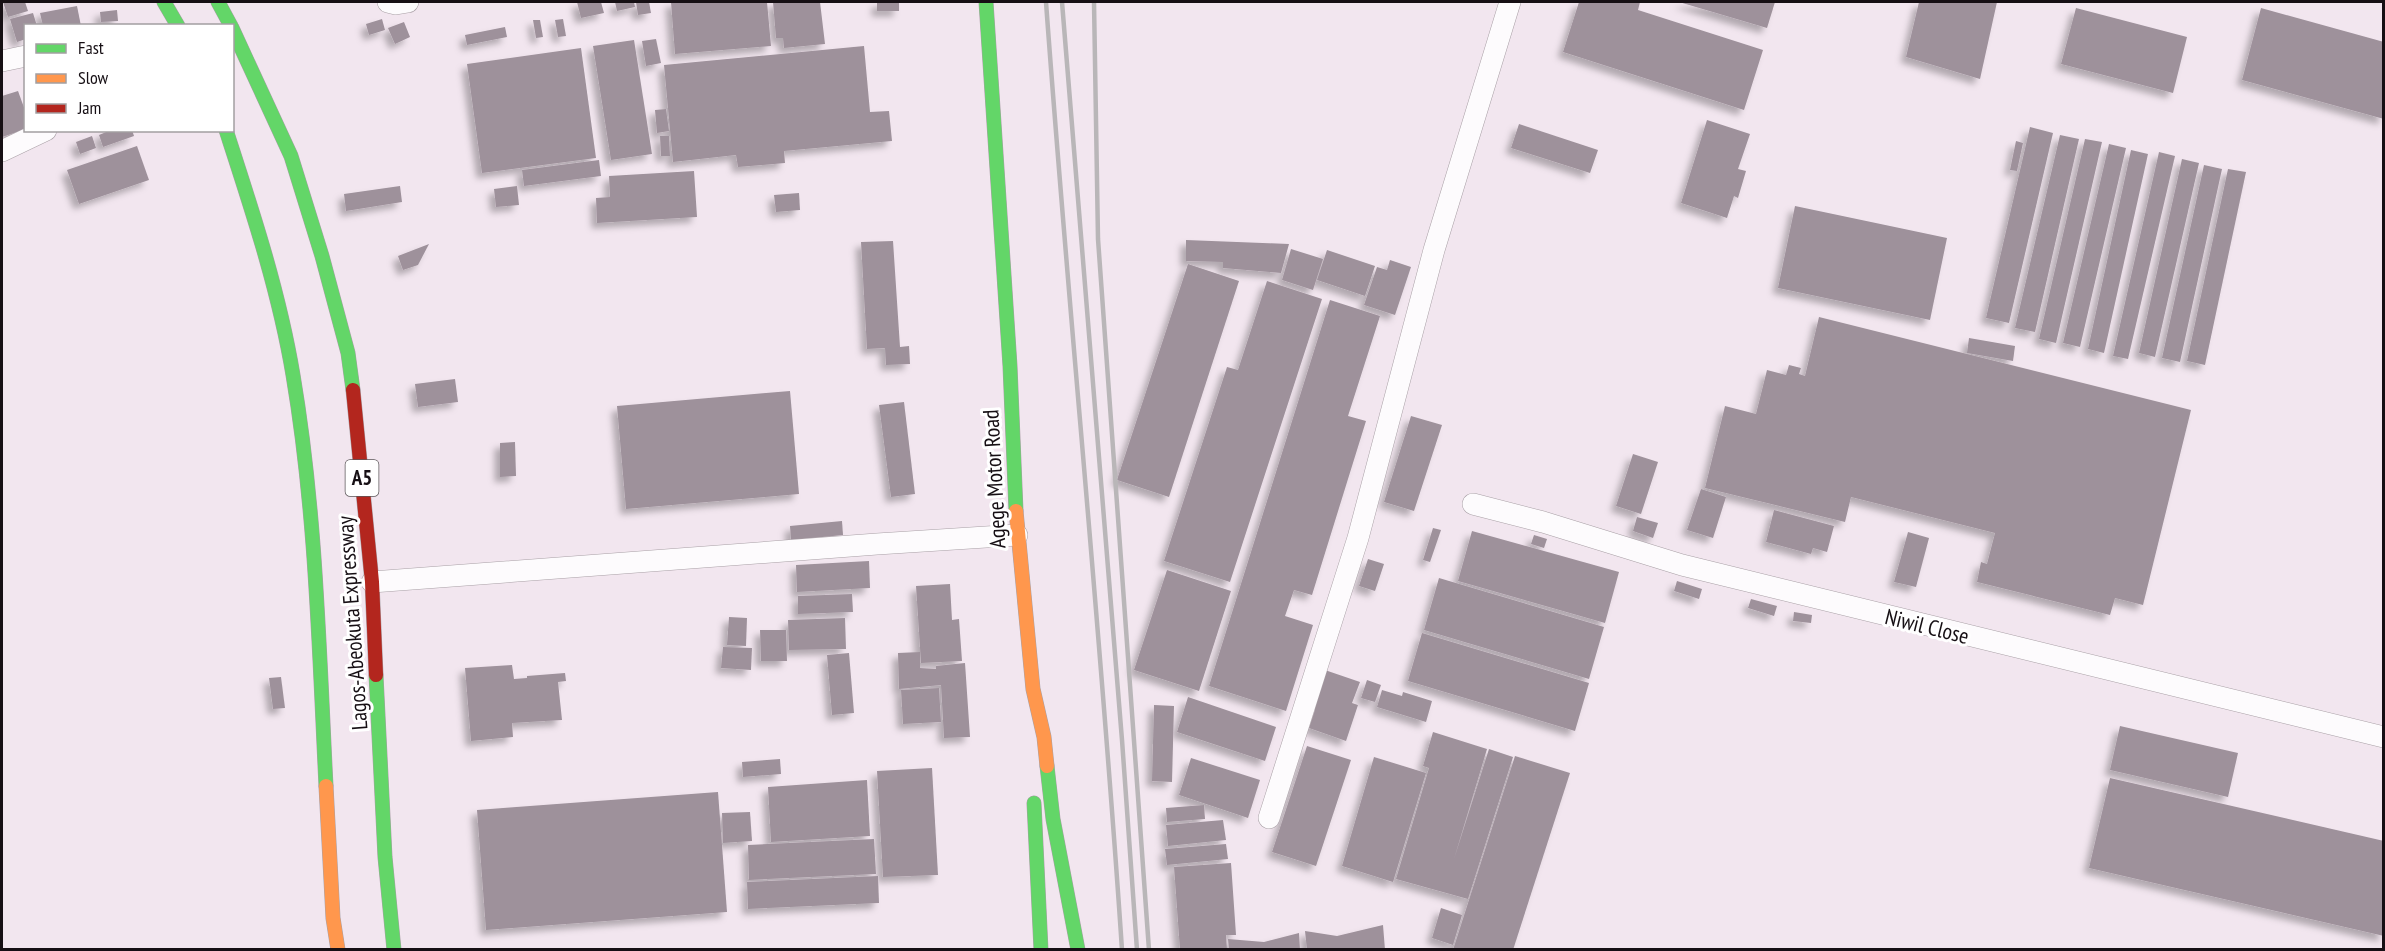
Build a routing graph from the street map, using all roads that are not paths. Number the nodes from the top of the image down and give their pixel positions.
1 (164, 2) edge
2 (219, 2) edge
3 (388, 2) edge
4 (408, 2) edge
5 (986, 2) edge
6 (1510, 2) edge
7 (177, 24) edge
8 (230, 24) edge
9 (234, 31) edge
10 (24, 56) edge
11 (2, 61) edge
12 (42, 132) edge
13 (227, 132) edge
14 (2, 151) edge
15 (1473, 504) dead end
16 (1017, 535) junction
17 (372, 582) junction
18 (1033, 689) junction
19 (2384, 737) edge
20 (1031, 751) dead end
21 (1033, 785) dead end
22 (1269, 818) dead end
23 (338, 950) edge
24 (394, 950) edge
25 (1041, 950) edge
26 (1078, 950) edge

1 - 7 main road
2 - 8 main road, Lagos-Abeokuta Expressway / A5
3 - 4 street
5 - 16 main road, Agege Motor Road
6 - 22 street
9 - 17 main road, Lagos-Abeokuta Expressway / A5
10 - 11 street
12 - 14 street
13 - 23 main road, Lagos-Abeokuta Expressway
15 - 19 street, Niwil Close
16 - 17 street
16 - 18 main road, Agege Motor Road
17 - 24 main road, Lagos-Abeokuta Expressway / A5
18 - 20 main road
18 - 26 main road, Agege Motor Road
21 - 25 main road

